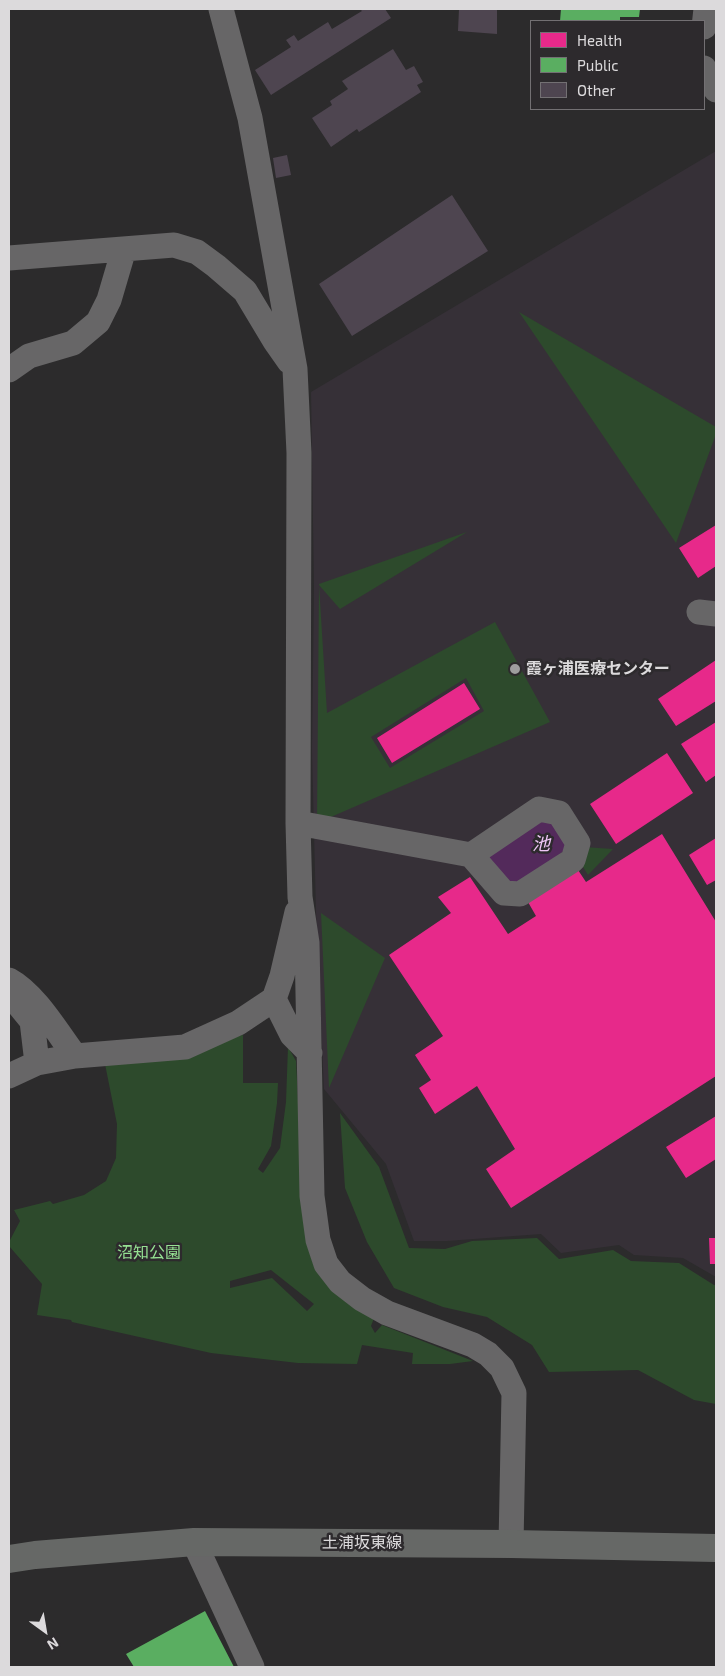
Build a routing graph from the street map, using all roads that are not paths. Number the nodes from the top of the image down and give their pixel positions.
1 (221, 9) edge
2 (705, 71) edge
3 (716, 90) edge
4 (124, 249) junction
5 (9, 258) edge
6 (9, 370) edge
7 (295, 370) junction
8 (298, 823) junction
9 (471, 854) dead end
10 (300, 897) junction
11 (9, 980) edge
12 (9, 994) edge
13 (274, 999) junction
14 (310, 1053) junction
15 (75, 1056) junction
16 (37, 1063) junction
17 (9, 1076) edge
18 (194, 1542) junction
19 (511, 1544) junction
20 (716, 1548) edge
21 (9, 1560) edge
22 (252, 1667) edge

1 - 7 street
2 - 3 street
4 - 5 street
4 - 6 street
4 - 7 street
7 - 8 street
8 - 9 street
8 - 10 street
10 - 13 street
10 - 14 street
11 - 15 street
12 - 16 street
13 - 14 street
13 - 15 street
14 - 19 street
15 - 16 street
16 - 17 street
18 - 19 main road, 土浦坂東線
18 - 21 main road, 土浦坂東線
18 - 22 street
19 - 20 main road, 土浦坂東線

